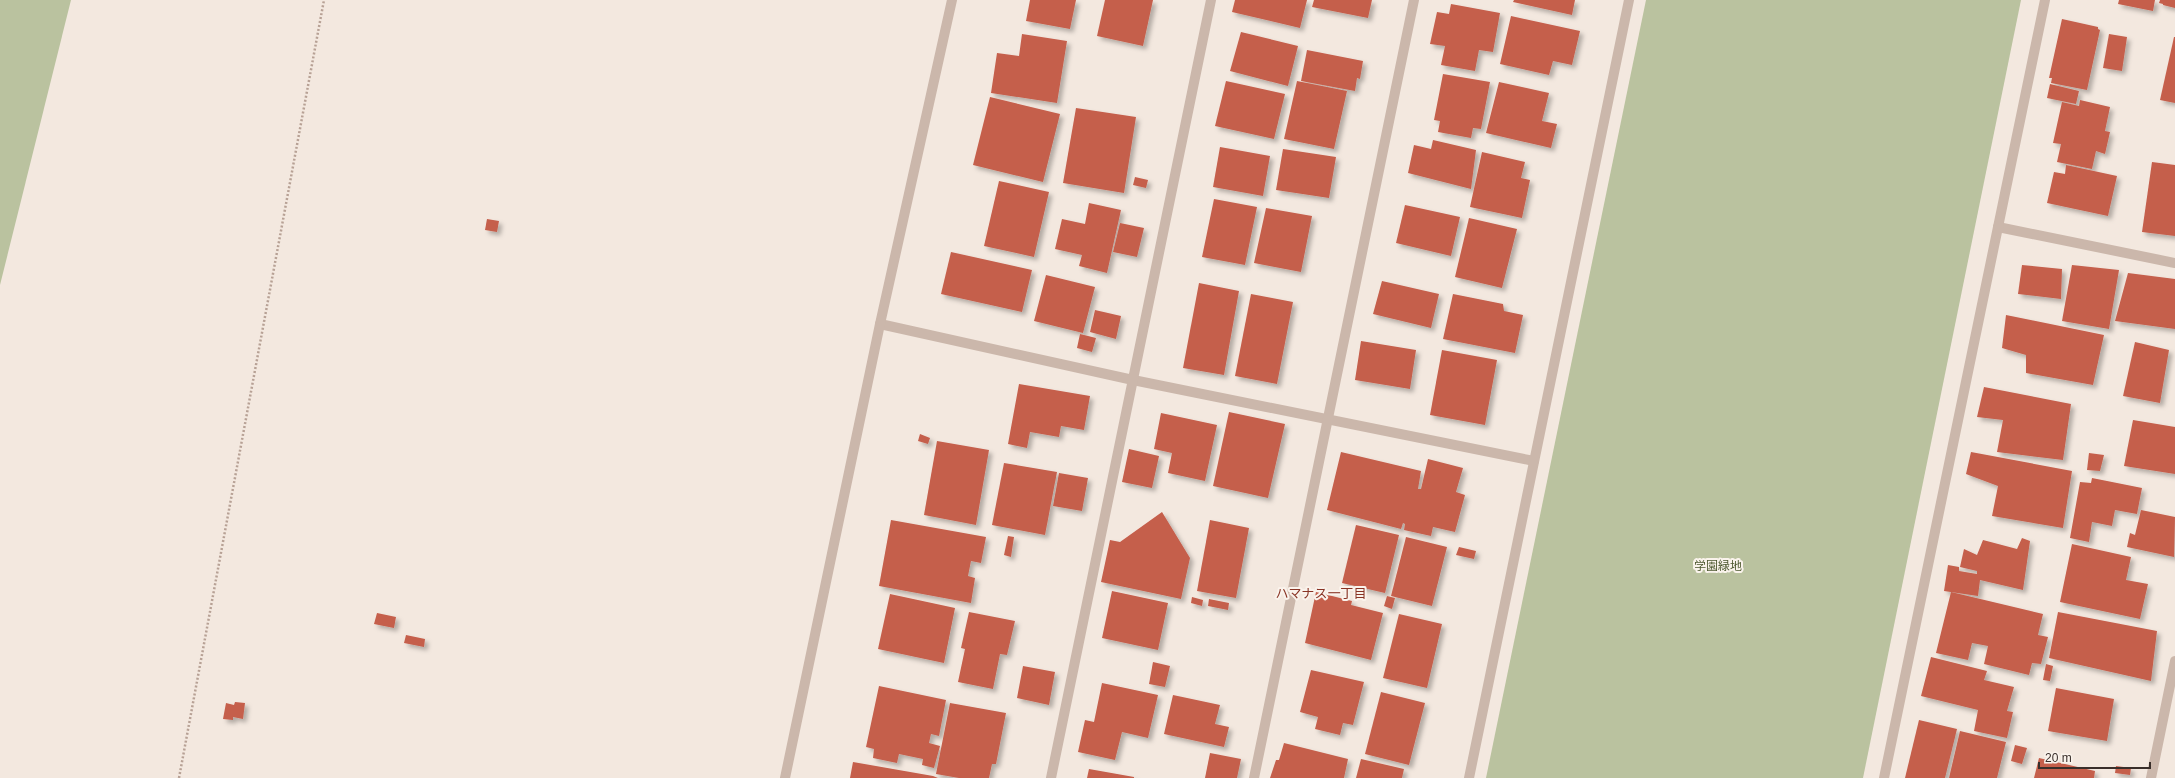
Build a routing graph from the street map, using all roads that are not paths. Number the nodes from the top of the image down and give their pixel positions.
1 (952, 0) edge
2 (1211, 0) edge
3 (1414, 0) edge
4 (1629, 0) edge
5 (2045, 0) edge
6 (1998, 227) junction
7 (2175, 263) edge
8 (880, 324) junction
9 (1133, 380) junction
10 (1328, 420) junction
11 (1534, 460) junction
12 (2175, 661) edge
13 (785, 778) edge
14 (1051, 778) edge
15 (1254, 778) edge
16 (1469, 778) edge
17 (1884, 778) edge
18 (2151, 778) edge

1 - 8 street
2 - 9 street
3 - 10 street
4 - 11 street
5 - 6 street
6 - 7 street
6 - 17 street
8 - 9 street
8 - 13 street
9 - 10 street
9 - 14 street
10 - 11 street
10 - 15 street
11 - 16 street
12 - 18 street

